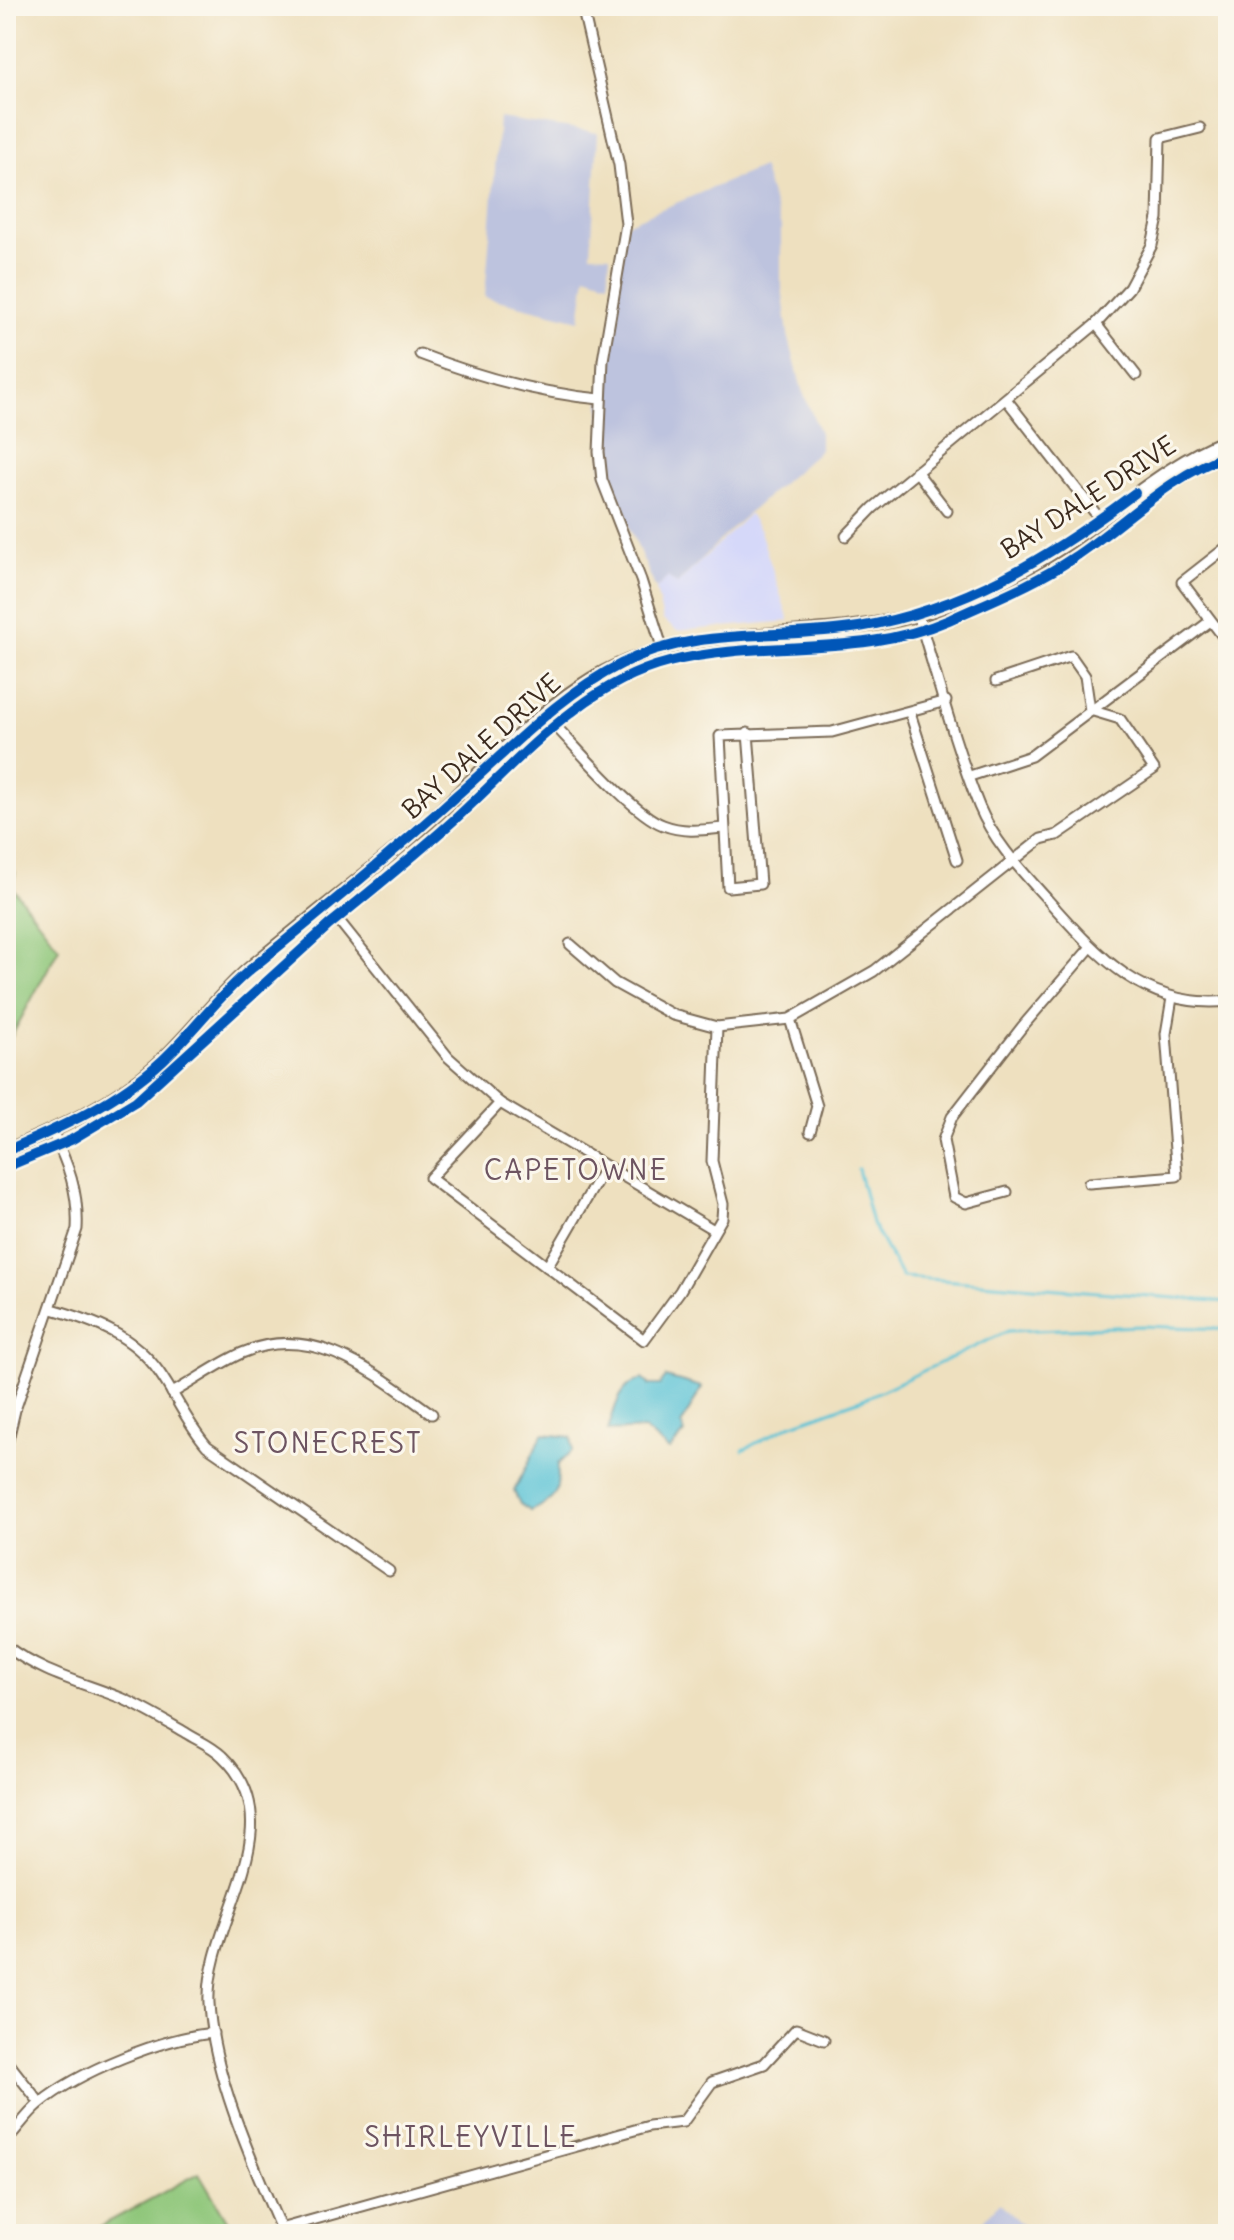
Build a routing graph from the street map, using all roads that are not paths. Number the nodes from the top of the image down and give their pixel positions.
1 (582, 6) edge
2 (1200, 128) dead end
3 (1096, 324) junction
4 (420, 354) dead end
5 (1136, 375) dead end
6 (600, 399) junction
7 (1006, 399) junction
8 (1228, 440) edge
9 (916, 471) junction
10 (947, 511) dead end
11 (1100, 519) junction
12 (846, 536) dead end
13 (1228, 546) edge
14 (918, 615) junction
15 (1209, 622) junction
16 (1228, 643) edge
17 (662, 647) junction
18 (996, 681) dead end
19 (946, 701) junction
20 (1090, 710) junction
21 (910, 713) junction
22 (545, 715) junction
23 (748, 733) junction
24 (970, 776) junction
25 (724, 828) junction
26 (957, 860) dead end
27 (1011, 860) junction
28 (328, 907) junction
29 (570, 944) dead end
30 (1090, 948) junction
31 (1172, 998) junction
32 (1228, 1001) edge
33 (790, 1019) junction
34 (717, 1027) junction
35 (500, 1103) junction
36 (52, 1131) junction
37 (810, 1132) dead end
38 (6, 1151) edge
39 (605, 1167) junction
40 (1089, 1183) dead end
41 (1007, 1192) dead end
42 (714, 1230) junction
43 (547, 1267) junction
44 (52, 1309) junction
45 (172, 1393) junction
46 (432, 1414) dead end
47 (6, 1448) edge
48 (389, 1571) dead end
49 (6, 1646) edge
50 (213, 2033) junction
51 (824, 2040) dead end
52 (6, 2060) edge
53 (40, 2103) junction
54 (6, 2141) edge
55 (282, 2231) edge

1 - 6 street
2 - 3 street
3 - 5 street
3 - 7 street
4 - 6 street
6 - 17 street
7 - 9 street
7 - 11 street
8 - 11 street, BAY DALE DRIVE
9 - 10 street
9 - 12 street
11 - 14 street, BAY DALE DRIVE
13 - 15 street
14 - 17 street, BAY DALE DRIVE
14 - 19 street
15 - 16 street
15 - 20 street
17 - 22 street, BAY DALE DRIVE
18 - 20 street
19 - 21 street
19 - 24 street
20 - 24 street
20 - 27 street
21 - 23 street
21 - 26 street
22 - 25 street
22 - 28 street, BAY DALE DRIVE
23 - 25 street
23 - 25 street
24 - 27 street
27 - 30 street
27 - 33 street
28 - 35 street
28 - 36 street, BAY DALE DRIVE
29 - 34 street
30 - 31 street
30 - 41 street
31 - 32 street
31 - 40 street
33 - 34 street
33 - 37 street
34 - 42 street
35 - 39 street
35 - 43 street
36 - 38 street, BAY DALE DRIVE
36 - 44 street
39 - 42 street
39 - 43 street
42 - 43 street
44 - 45 street
44 - 47 street
45 - 46 street
45 - 48 street
49 - 50 street
50 - 53 street
50 - 55 street
51 - 55 street
52 - 53 street
53 - 54 street

